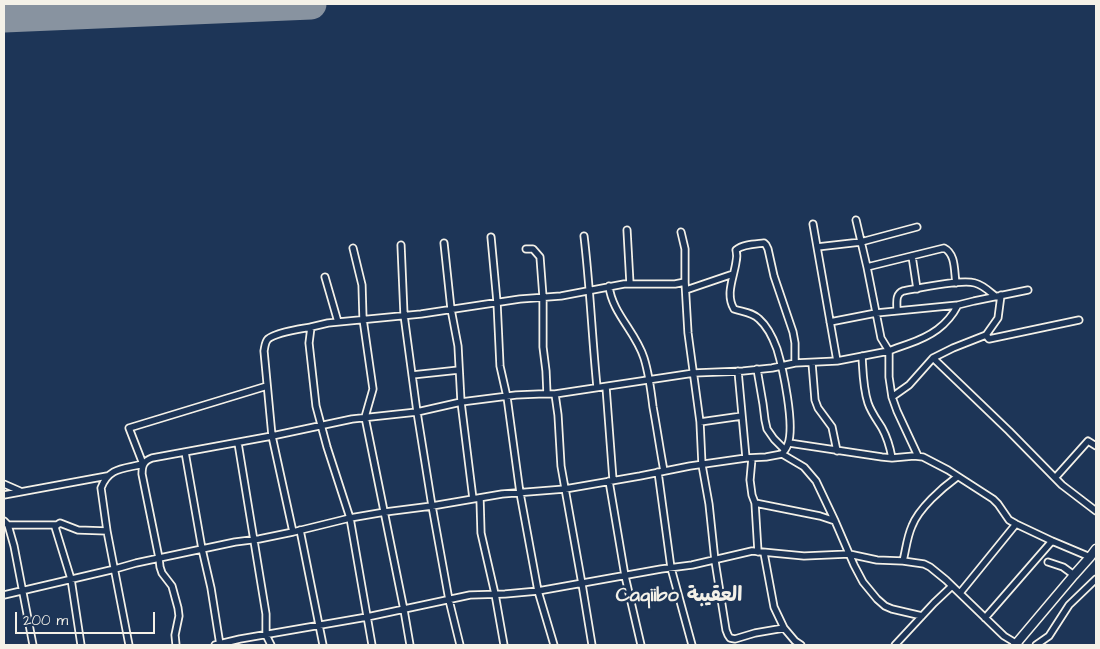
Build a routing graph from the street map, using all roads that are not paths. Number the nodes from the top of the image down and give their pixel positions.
1 (856, 220) dead end
2 (813, 224) dead end
3 (917, 227) dead end
4 (628, 230) dead end
5 (681, 232) dead end
6 (584, 236) dead end
7 (491, 237) dead end
8 (444, 242) dead end
9 (861, 242) junction
10 (401, 244) dead end
11 (817, 247) junction
12 (353, 248) dead end
13 (526, 249) dead end
14 (912, 256) junction
15 (867, 267) junction
16 (733, 274) junction
17 (325, 277) dead end
18 (685, 282) junction
19 (956, 283) junction
20 (630, 284) junction
21 (609, 286) junction
22 (917, 289) junction
23 (686, 290) junction
24 (1028, 290) dead end
25 (590, 291) junction
26 (998, 296) junction
27 (543, 298) junction
28 (497, 302) junction
29 (958, 305) junction
30 (451, 309) junction
31 (897, 311) junction
32 (876, 313) junction
33 (404, 315) junction
34 (363, 319) junction
35 (1079, 320) dead end
36 (338, 322) junction
37 (830, 322) junction
38 (311, 327) junction
39 (986, 335) junction
40 (889, 351) junction
41 (862, 356) junction
42 (933, 358) junction
43 (837, 360) junction
44 (795, 363) junction
45 (812, 363) junction
46 (781, 366) junction
47 (757, 369) junction
48 (459, 370) junction
49 (738, 371) junction
50 (412, 374) junction
51 (694, 374) junction
52 (649, 379) junction
53 (267, 386) junction
54 (597, 387) junction
55 (606, 387) junction
56 (548, 394) junction
57 (555, 394) junction
58 (507, 397) junction
59 (892, 397) junction
60 (461, 402) junction
61 (417, 412) junction
62 (742, 416) junction
63 (365, 417) junction
64 (700, 422) junction
65 (321, 426) junction
66 (272, 436) junction
67 (238, 443) junction
68 (789, 443) junction
69 (1096, 446) edge
70 (837, 451) junction
71 (185, 452) junction
72 (784, 452) junction
73 (918, 456) junction
74 (749, 458) junction
75 (892, 458) junction
76 (143, 464) junction
77 (702, 465) junction
78 (661, 472) junction
79 (107, 476) junction
80 (957, 477) junction
81 (1055, 478) junction
82 (611, 480) junction
83 (4, 484) edge
84 (566, 489) junction
85 (22, 492) junction
86 (520, 493) junction
87 (4, 495) edge
88 (480, 498) junction
89 (473, 499) junction
90 (755, 504) junction
91 (432, 506) junction
92 (1096, 511) edge
93 (385, 512) junction
94 (350, 518) junction
95 (835, 521) junction
96 (6, 522) edge
97 (57, 524) junction
98 (1016, 524) junction
99 (300, 530) junction
100 (107, 532) junction
101 (293, 532) junction
102 (254, 539) junction
103 (1052, 541) junction
104 (1096, 548) edge
105 (202, 549) junction
106 (761, 552) junction
107 (849, 554) junction
108 (1090, 557) junction
109 (159, 558) junction
110 (715, 561) junction
111 (903, 561) junction
112 (1048, 562) dead end
113 (671, 568) junction
114 (115, 570) junction
115 (1074, 575) junction
116 (625, 576) junction
117 (1096, 579) edge
118 (71, 580) junction
119 (582, 584) junction
120 (952, 586) junction
121 (23, 591) junction
122 (538, 591) junction
123 (960, 593) junction
124 (4, 594) edge
125 (495, 594) junction
126 (449, 600) junction
127 (404, 610) junction
128 (922, 616) junction
129 (367, 618) junction
130 (985, 618) junction
131 (319, 626) junction
132 (784, 628) junction
133 (266, 635) junction
134 (795, 643) edge
135 (33, 645) edge
136 (81, 645) edge
137 (130, 645) edge
138 (176, 645) edge
139 (218, 645) edge
140 (271, 645) edge
141 (323, 645) edge
142 (372, 645) edge
143 (410, 645) edge
144 (460, 645) edge
145 (504, 645) edge
146 (554, 645) edge
147 (592, 645) edge
148 (641, 645) edge
149 (692, 645) edge
150 (801, 645) edge
151 (894, 645) edge
152 (1017, 645) edge
153 (1036, 645) edge

1 - 9 street
2 - 11 street
3 - 9 street
4 - 20 street
5 - 18 street
6 - 25 street
7 - 28 street
8 - 30 street
9 - 11 street
9 - 15 street
10 - 33 street
11 - 37 street
12 - 34 street
13 - 27 street
14 - 15 street
14 - 19 street
14 - 22 street
15 - 32 street
16 - 23 street
16 - 44 street
16 - 46 street
17 - 36 street
18 - 20 street
18 - 23 street
19 - 22 street
19 - 26 street
20 - 21 street
21 - 25 street
21 - 52 street
22 - 31 street
23 - 51 street
24 - 26 street
25 - 27 street
25 - 54 street
26 - 29 street
26 - 39 street
27 - 28 street
27 - 56 street
28 - 30 street
28 - 58 street
29 - 31 street
29 - 40 street
30 - 33 street
30 - 48 street
31 - 32 street
32 - 37 street
32 - 40 street
33 - 34 street
33 - 50 street
34 - 36 street
34 - 63 street
35 - 39 street
36 - 38 street
37 - 43 street
38 - 53 street
38 - 65 street
39 - 42 street
40 - 41 street
40 - 59 street
41 - 43 street
41 - 75 street
42 - 59 street
42 - 81 street
43 - 45 street
44 - 45 street
44 - 46 street
45 - 70 street
46 - 47 street
46 - 68 street
47 - 49 street
47 - 72 street
48 - 50 street
48 - 60 street
49 - 51 street
49 - 62 street
50 - 61 street
51 - 52 street
51 - 64 street
52 - 55 street
52 - 78 street
53 - 66 street
53 - 76 street
54 - 55 street
54 - 57 street
55 - 82 street
56 - 57 street
56 - 58 street
57 - 84 street
58 - 60 street
58 - 86 street
59 - 73 street
60 - 61 street
60 - 89 street
61 - 63 street
61 - 91 street
62 - 64 street
62 - 74 street
63 - 65 street
63 - 93 street
64 - 77 street
65 - 66 street
65 - 94 street
66 - 67 street
66 - 101 street
67 - 71 street
67 - 102 street
68 - 70 street
68 - 72 street
69 - 81 street
70 - 75 street
71 - 76 street
71 - 105 street
72 - 74 street
72 - 95 street
73 - 75 street
73 - 80 street
74 - 77 street
74 - 90 street
76 - 79 street
76 - 109 street
77 - 78 street
77 - 110 street
78 - 82 street
78 - 113 street
79 - 85 street
79 - 100 street
80 - 98 street
80 - 111 street
81 - 92 street
82 - 84 street
82 - 116 street
83 - 85 street
84 - 86 street
84 - 119 street
85 - 87 street
86 - 88 street
86 - 122 street
88 - 89 street
88 - 125 street
89 - 91 street
90 - 95 street
90 - 106 street
91 - 93 street
91 - 126 street
93 - 94 street
93 - 127 street
94 - 99 street
94 - 129 street
95 - 107 street
96 - 97 street
96 - 121 street
97 - 100 street
97 - 118 street
98 - 103 street
98 - 123 street
99 - 101 street
99 - 131 street
100 - 114 street
101 - 102 street
102 - 105 street
102 - 133 street
103 - 108 street
103 - 130 street
104 - 108 highway
105 - 109 street
105 - 139 street
106 - 107 street
106 - 110 street
106 - 132 street
107 - 111 street
107 - 128 street
108 - 115 highway
109 - 114 street
109 - 138 street
110 - 113 street
110 - 132 street
111 - 120 street
112 - 115 street
113 - 116 street
113 - 149 street
114 - 118 street
114 - 137 street
115 - 152 highway
116 - 119 street
116 - 148 street
117 - 153 street
118 - 121 street
118 - 136 street
119 - 122 street
119 - 147 street
120 - 123 street
120 - 128 street
121 - 124 street
121 - 135 street
122 - 125 street
122 - 146 street
123 - 130 street
125 - 126 street
125 - 145 street
126 - 127 street
126 - 144 street
127 - 129 street
127 - 143 street
128 - 151 street
129 - 131 street
129 - 142 street
130 - 152 street
131 - 133 street
131 - 141 street
132 - 134 street
133 - 139 street
133 - 140 street
134 - 150 street

